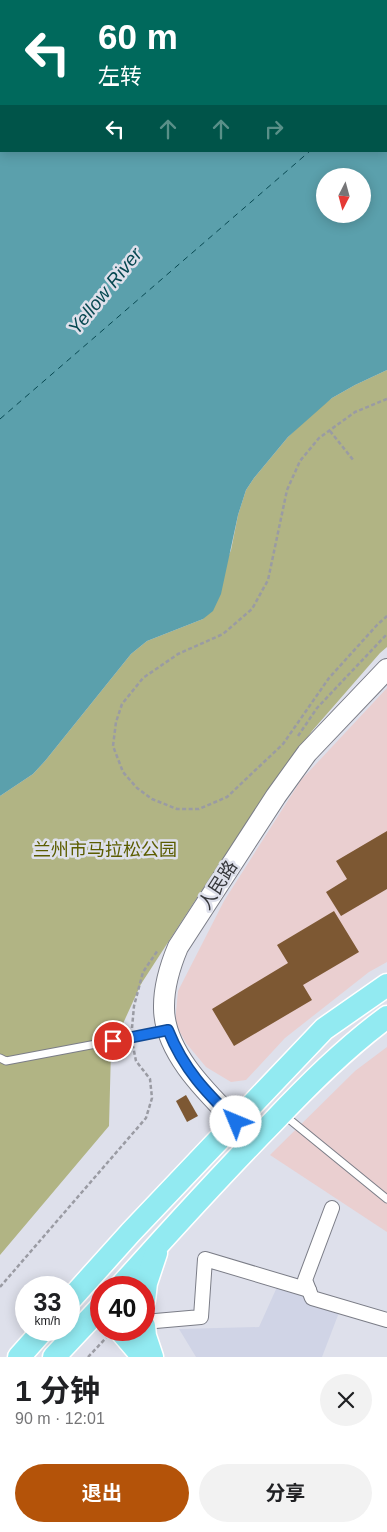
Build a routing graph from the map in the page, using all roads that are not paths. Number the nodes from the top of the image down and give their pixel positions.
1 (387, 669) edge
2 (387, 985) edge
3 (387, 1017) edge
4 (168, 1030) junction
5 (0, 1058) edge
6 (281, 1113) junction
7 (236, 1122) junction
8 (387, 1199) edge
9 (332, 1208) dead end
10 (161, 1242) junction
11 (130, 1276) edge
12 (148, 1276) edge
13 (80, 1288) edge
14 (309, 1290) junction
15 (90, 1319) edge
16 (387, 1320) edge
17 (155, 1321) edge
18 (33, 1341) edge
19 (124, 1341) edge
20 (147, 1341) edge
21 (19, 1357) edge
22 (54, 1357) edge
23 (143, 1357) edge
24 (152, 1357) edge

1 - 4 street, 人民路
2 - 7 main road
3 - 6 main road
4 - 5 lane
4 - 7 street, 人民路
6 - 8 lane
6 - 10 main road
7 - 13 main road
9 - 14 street
10 - 11 main road
10 - 12 main road
14 - 16 street
14 - 17 street
15 - 22 main road
18 - 21 main road
19 - 23 main road
20 - 24 main road

